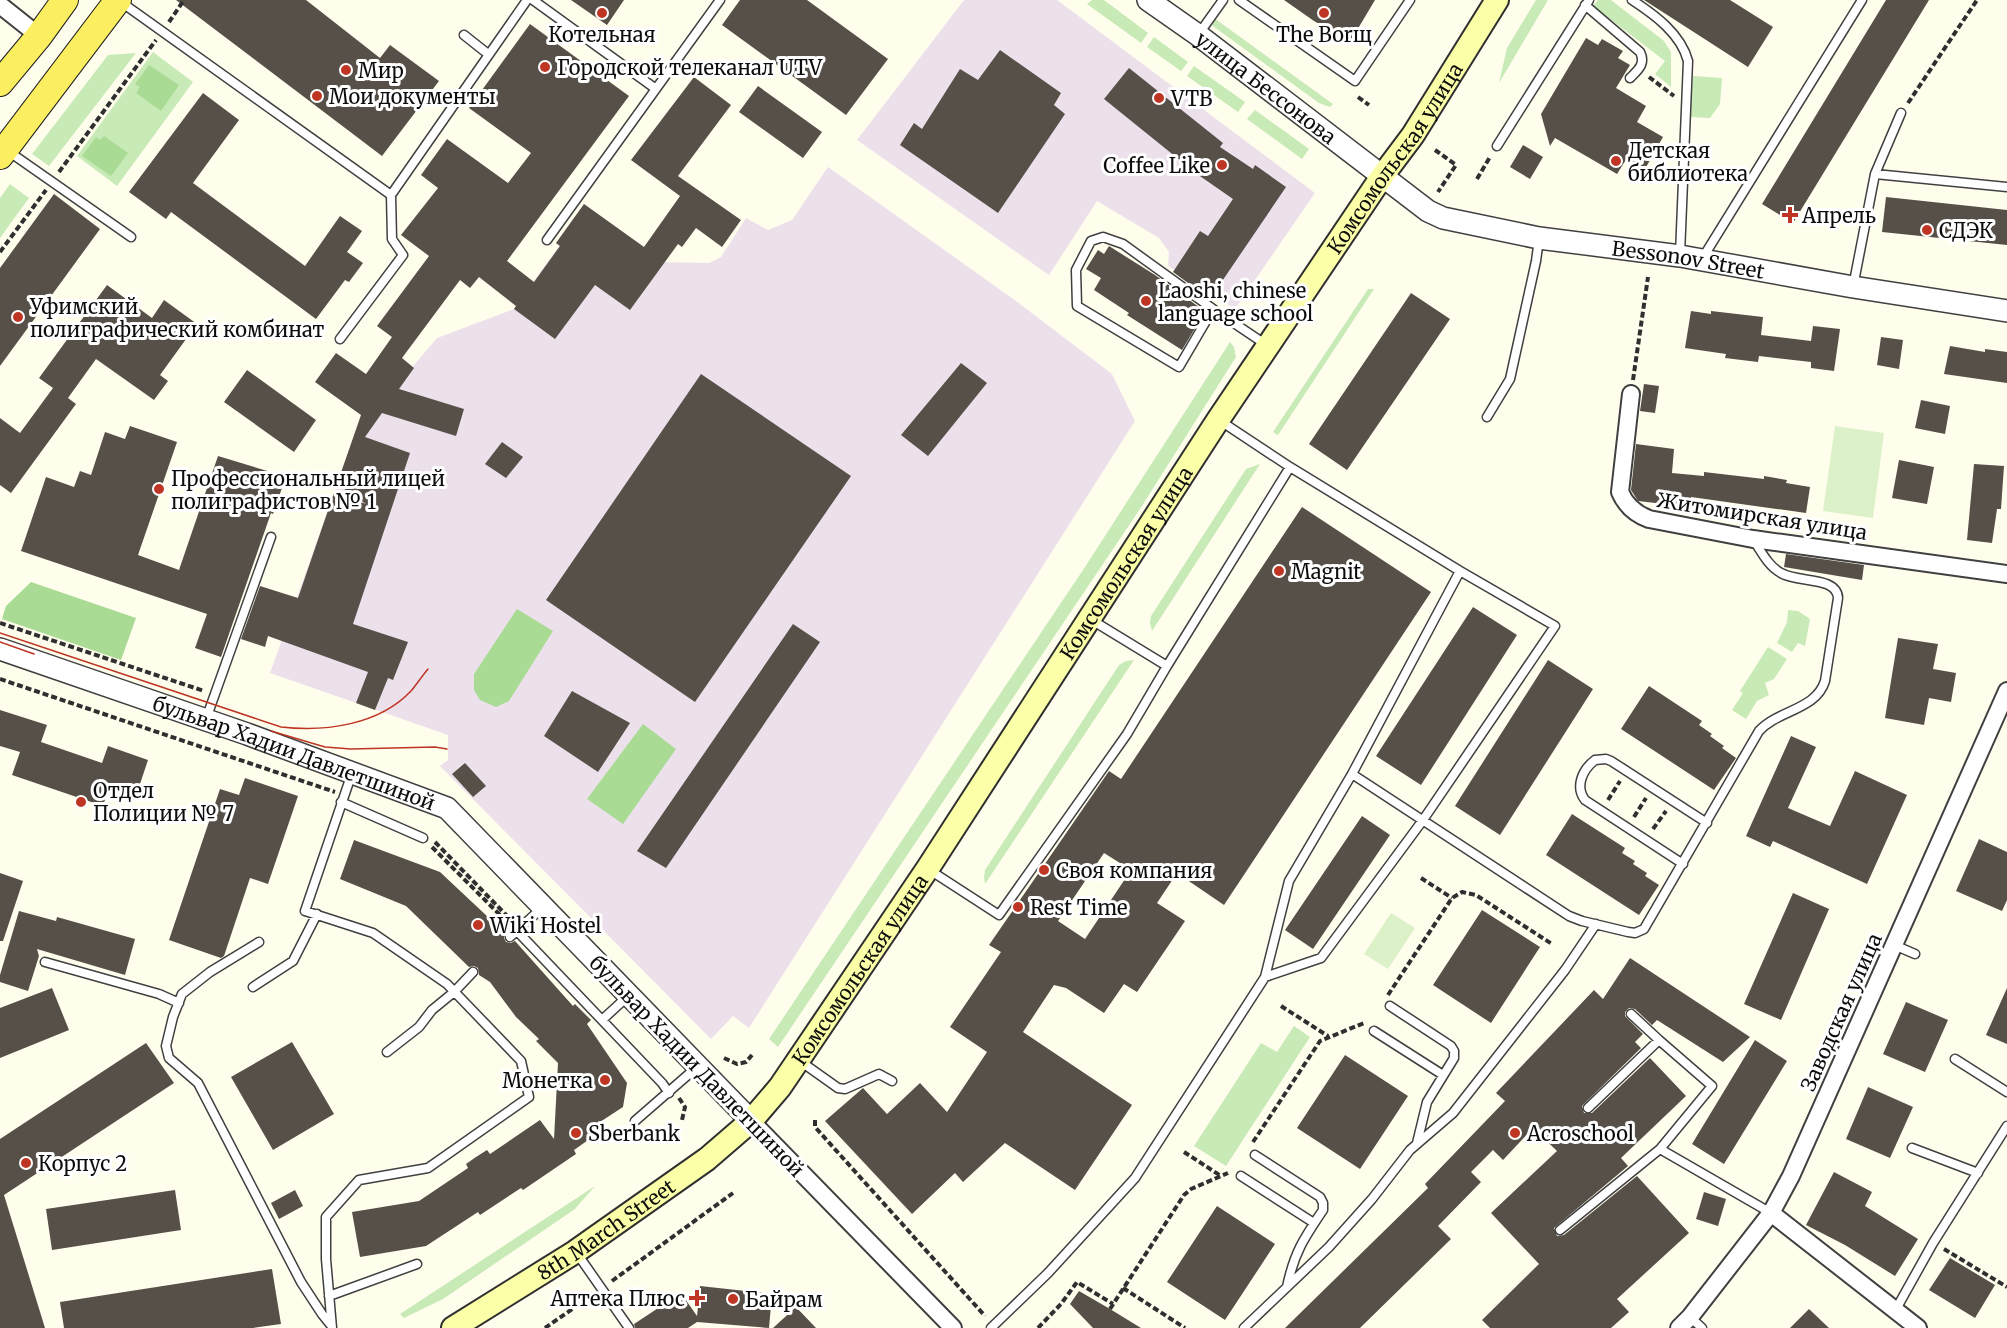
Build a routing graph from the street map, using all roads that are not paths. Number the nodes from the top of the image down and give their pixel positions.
1 (66, 0) edge
2 (118, 0) edge
3 (527, 0) edge
4 (533, 0) edge
5 (720, 0) edge
6 (1148, 0) edge
7 (1223, 0) edge
8 (1239, 0) edge
9 (1497, 0) edge
10 (1632, 0) edge
11 (1862, 0) edge
12 (1407, 1) edge
13 (1587, 3) edge
14 (4, 4) edge
15 (39, 36) junction
16 (464, 36) dead end
17 (1198, 36) junction
18 (488, 54) junction
19 (1630, 78) dead end
20 (0, 83) edge
21 (656, 89) junction
22 (1901, 113) road end
23 (1497, 146) road end
24 (3, 152) edge
25 (1875, 174) junction
26 (1383, 175) junction
27 (2007, 187) edge
28 (391, 195) junction
29 (131, 237) dead end
30 (1539, 238) junction
31 (547, 240) dead end
32 (1680, 256) junction
33 (1702, 259) junction
34 (1853, 287) junction
35 (1213, 309) junction
36 (2007, 311) edge
37 (340, 339) dead end
38 (1268, 347) junction
39 (1631, 394) road end
40 (1487, 417) dead end
41 (1218, 420) junction
42 (1290, 467) junction
43 (271, 537) dead end
44 (1753, 539) junction
45 (1460, 571) junction
46 (2007, 574) edge
47 (1090, 619) junction
48 (0, 649) edge
49 (1167, 666) junction
50 (2007, 692) edge
51 (206, 719) junction
52 (352, 772) junction
53 (1352, 774) junction
54 (342, 799) junction
55 (1423, 820) junction
56 (1707, 823) junction
57 (423, 838) road end
58 (1683, 864) junction
59 (928, 868) junction
60 (543, 908) junction
61 (317, 914) junction
62 (1596, 924) junction
63 (259, 942) dead end
64 (1894, 945) junction
65 (1915, 954) dead end
66 (45, 962) dead end
67 (473, 972) dead end
68 (1265, 977) junction
69 (253, 987) dead end
70 (454, 992) junction
71 (629, 996) junction
72 (179, 1003) junction
73 (1387, 1004) road end
74 (1631, 1014) dead end
75 (602, 1020) junction
76 (1374, 1031) dead end
77 (1659, 1040) junction
78 (387, 1052) dead end
79 (1955, 1059) dead end
80 (799, 1061) junction
81 (697, 1067) junction
82 (1443, 1075) junction
83 (892, 1081) dead end
84 (670, 1091) junction
85 (2007, 1092) edge
86 (1588, 1108) dead end
87 (635, 1121) dead end
88 (751, 1121) junction
89 (2007, 1126) edge
90 (1418, 1143) junction
91 (1912, 1148) dead end
92 (1660, 1149) junction
93 (1251, 1153) road end
94 (1978, 1173) junction
95 (1241, 1176) dead end
96 (1771, 1213) junction
97 (1314, 1223) junction
98 (1560, 1230) dead end
99 (575, 1252) junction
100 (417, 1264) dead end
101 (1287, 1287) junction
102 (329, 1296) junction
103 (1906, 1322) edge
104 (1690, 1324) edge
105 (331, 1326) edge
106 (992, 1327) edge
107 (453, 1328) edge
108 (629, 1328) edge
109 (953, 1328) edge
110 (1244, 1328) edge

1 - 15 main road
2 - 24 main road
2 - 28 lane
3 - 18 lane
4 - 21 lane
5 - 21 lane
6 - 17 street, улица Бессонова
7 - 17 lane
8 - 12 lane
9 - 26 main road, Комсомольская улица
10 - 32 lane
11 - 33 lane
13 - 19 lane
13 - 23 lane
14 - 15 street
15 - 20 main road
16 - 18 lane
17 - 26 street, улица Бессонова
18 - 28 lane
21 - 31 lane
22 - 25 lane
24 - 29 lane
25 - 27 lane
25 - 34 lane
26 - 30 street, Bessonov Street
26 - 38 main road, Комсомольская улица
28 - 37 lane
30 - 32 street, Bessonov Street
30 - 40 lane
32 - 33 street, Bessonov Street
33 - 34 street, Bessonov Street
34 - 36 street, Bessonov Street
35 - 35 lane
35 - 38 lane
38 - 41 main road, Комсомольская улица
39 - 44 street, Житомирская улица
41 - 42 lane
41 - 47 main road, Комсомольская улица
42 - 45 lane
42 - 49 lane
43 - 51 lane
44 - 46 street, Житомирская улица
44 - 56 lane
45 - 53 lane
45 - 55 lane
47 - 49 lane
47 - 59 main road, Комсомольская улица
48 - 51 street, бульвар Хадии Давлетшиной
49 - 59 lane
50 - 64 street, Заводская улица
51 - 52 street, бульвар Хадии Давлетшиной
52 - 54 lane
52 - 60 street, бульвар Хадии Давлетшиной
53 - 55 lane
53 - 68 lane
54 - 57 lane
54 - 61 lane
55 - 62 lane
55 - 68 lane
56 - 58 lane
56 - 58 lane
58 - 62 lane
59 - 80 main road, Комсомольская улица
60 - 71 street, бульвар Хадии Давлетшиной
60 - 75 lane
61 - 69 lane
61 - 70 lane
62 - 90 lane
63 - 72 lane
64 - 65 lane
64 - 96 street, Заводская улица
66 - 72 lane
67 - 70 lane
68 - 106 lane
70 - 78 lane
70 - 102 lane
71 - 75 lane
71 - 81 street, бульвар Хадии Давлетшиной
72 - 105 lane
73 - 82 lane
74 - 77 lane
75 - 84 lane
76 - 82 lane
77 - 86 lane
77 - 92 lane
79 - 85 lane
80 - 83 lane
80 - 88 main road, Комсомольская улица
81 - 84 lane
81 - 88 street, бульвар Хадии Давлетшиной
82 - 90 lane
84 - 87 lane
88 - 99 main road, 8th March Street
88 - 109 street, бульвар Хадии Давлетшиной
89 - 94 lane
90 - 101 lane
91 - 94 lane
92 - 96 lane
92 - 98 lane
93 - 97 lane
94 - 103 lane
95 - 97 lane
96 - 103 street
96 - 104 street, Заводская улица
97 - 101 lane
99 - 107 main road, 8th March Street
99 - 108 lane
100 - 102 lane
101 - 110 lane
102 - 105 lane

